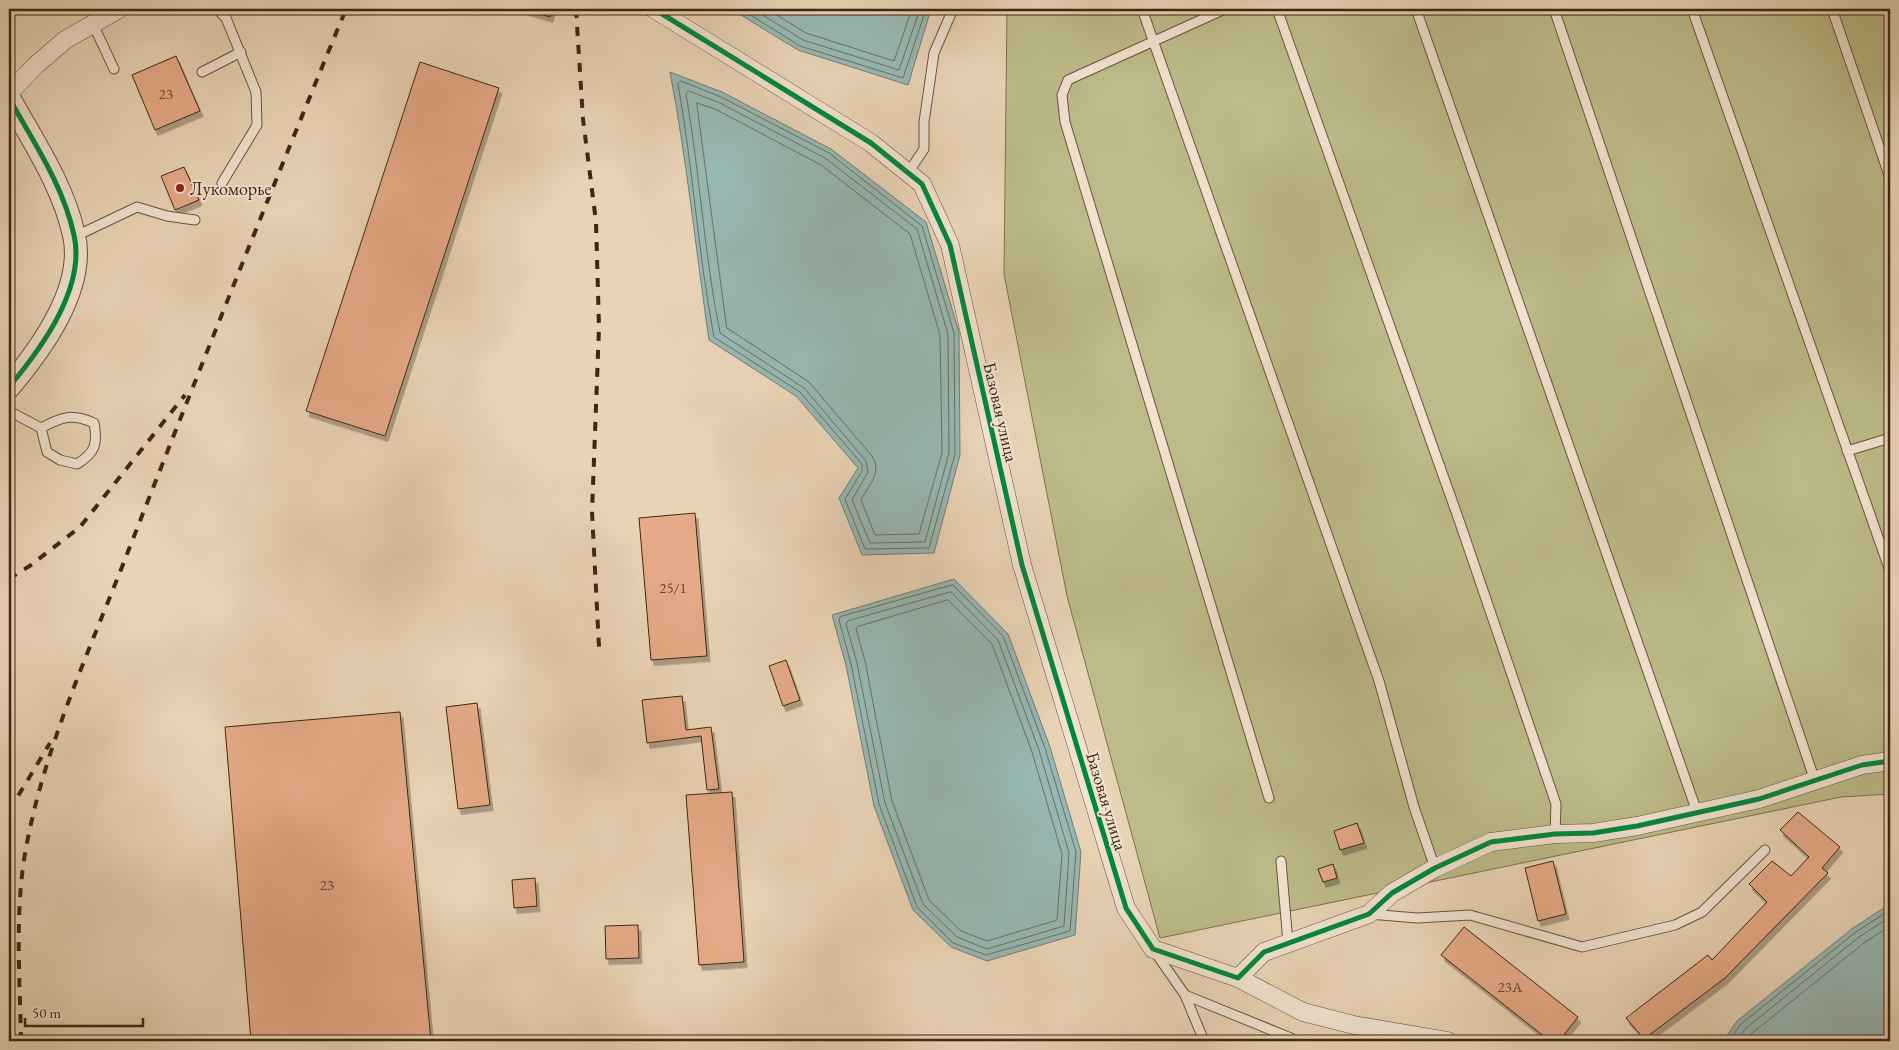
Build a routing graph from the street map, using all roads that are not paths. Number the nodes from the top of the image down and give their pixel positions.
1 (119, 9) edge
2 (217, 9) edge
3 (654, 9) edge
4 (953, 9) edge
5 (1142, 9) edge
6 (1225, 9) edge
7 (1277, 9) edge
8 (1416, 9) edge
9 (1554, 9) edge
10 (1692, 9) edge
11 (1832, 9) edge
12 (93, 24) junction
13 (1154, 42) junction
14 (242, 52) junction
15 (114, 69) dead end
16 (202, 72) dead end
17 (9, 93) edge
18 (9, 98) edge
19 (908, 173) junction
20 (1890, 178) edge
21 (222, 183) dead end
22 (195, 220) dead end
23 (74, 236) junction
24 (9, 387) edge
25 (9, 411) edge
26 (41, 428) junction
27 (1890, 438) edge
28 (1847, 451) junction
29 (1890, 571) edge
30 (1890, 761) edge
31 (1815, 781) junction
32 (1269, 798) dead end
33 (1697, 812) junction
34 (1556, 834) junction
35 (1765, 850) dead end
36 (1281, 860) dead end
37 (1435, 868) junction
38 (1369, 914) junction
39 (1288, 943) junction
40 (1153, 949) junction
41 (1238, 978) junction
42 (1185, 996) junction
43 (1292, 1038) dead end
44 (1204, 1041) edge
45 (1448, 1041) edge

1 - 12 street
2 - 14 lane
3 - 19 street, Базовая улица
4 - 19 lane
5 - 13 lane
6 - 13 lane
7 - 34 lane
8 - 33 lane
9 - 31 lane
10 - 28 lane
11 - 20 lane
12 - 15 lane
12 - 17 street
13 - 32 lane
13 - 37 lane
14 - 16 lane
14 - 21 lane
18 - 23 street
19 - 40 street, Базовая улица
22 - 23 lane
23 - 24 street
25 - 26 lane
26 - 26 lane
27 - 28 lane
28 - 29 lane
30 - 31 street
31 - 33 street
33 - 34 street
34 - 37 street
35 - 38 lane
36 - 39 lane
37 - 38 street
38 - 39 street
39 - 41 street
40 - 41 street
40 - 42 lane
41 - 45 street
42 - 43 lane
42 - 44 lane

